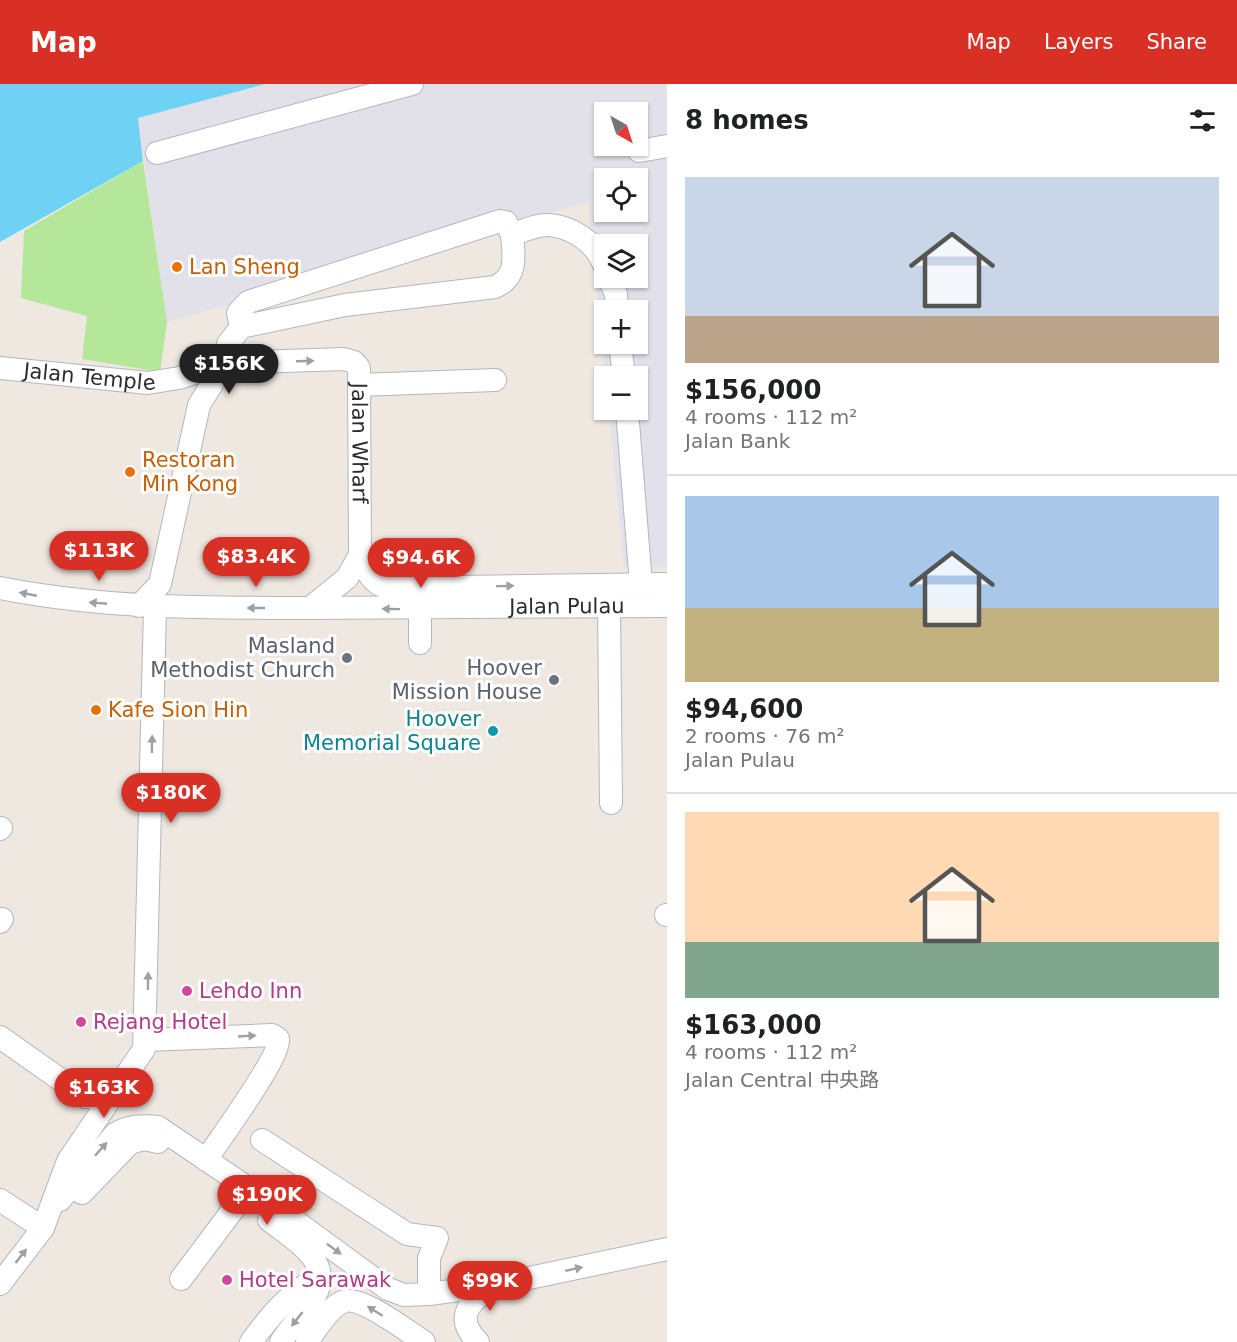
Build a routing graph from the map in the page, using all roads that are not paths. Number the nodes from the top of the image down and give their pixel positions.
1 (412, 84) edge
2 (667, 146) edge
3 (648, 150) edge
4 (157, 153) dead end
5 (512, 235) junction
6 (594, 249) edge
7 (241, 327) junction
8 (225, 363) junction
9 (0, 368) edge
10 (359, 377) junction
11 (179, 378) junction
12 (495, 380) dead end
13 (199, 405) junction
14 (628, 420) edge
15 (360, 555) junction
16 (163, 573) junction
17 (641, 584) junction
18 (667, 584) edge
19 (405, 587) joint
20 (0, 588) edge
21 (609, 606) junction
22 (667, 606) edge
23 (147, 607) junction
24 (201, 608) junction
25 (310, 608) junction
26 (420, 609) junction
27 (420, 643) dead end
28 (611, 803) dead end
29 (0, 1037) edge
30 (146, 1040) junction
31 (116, 1094) junction
32 (86, 1097) junction
33 (97, 1121) junction
34 (262, 1140) dead end
35 (206, 1160) junction
36 (241, 1199) junction
37 (0, 1200) edge
38 (47, 1219) junction
39 (667, 1249) edge
40 (321, 1276) junction
41 (182, 1279) dead end
42 (0, 1284) edge
43 (496, 1285) junction
44 (429, 1294) junction
45 (251, 1342) edge
46 (281, 1342) edge
47 (307, 1342) edge
48 (424, 1342) edge
49 (478, 1342) edge

1 - 4 street
2 - 3 street
5 - 6 street
5 - 7 street
5 - 7 street
7 - 8 street
8 -> 10 street, Jalan Temple
8 - 11 street, Jalan Temple
8 - 13 street
9 - 11 street, Jalan Temple
10 - 12 street, Jalan Temple
10 - 15 street, Jalan Wharf
11 - 13 street
13 - 16 street
14 - 17 street
15 - 19 street, Jalan Wharf
15 - 25 street
16 - 23 street
16 - 24 street
17 - 18 street, Jalan Pulau
19 -> 17 street, Jalan Pulau
23 -> 20 street, Jalan Pulau
21 - 22 street, Jalan Pulau
21 - 26 street, Jalan Pulau
21 - 28 street
23 - 24 street, Jalan Pulau
30 -> 23 street
25 -> 24 street, Jalan Pulau
26 -> 25 street, Jalan Pulau
26 - 27 street
29 - 32 street
30 - 31 street
30 -> 35 street
31 - 32 street
31 - 33 street
32 - 33 street
33 - 38 street
34 - 44 street
38 -> 35 street
35 -> 44 street
36 - 38 street
36 - 40 street
36 - 41 street
37 - 38 street
42 -> 38 street
43 -> 39 street
40 - 45 street
40 -> 46 street
43 - 44 street
43 - 49 street
48 -> 47 street

